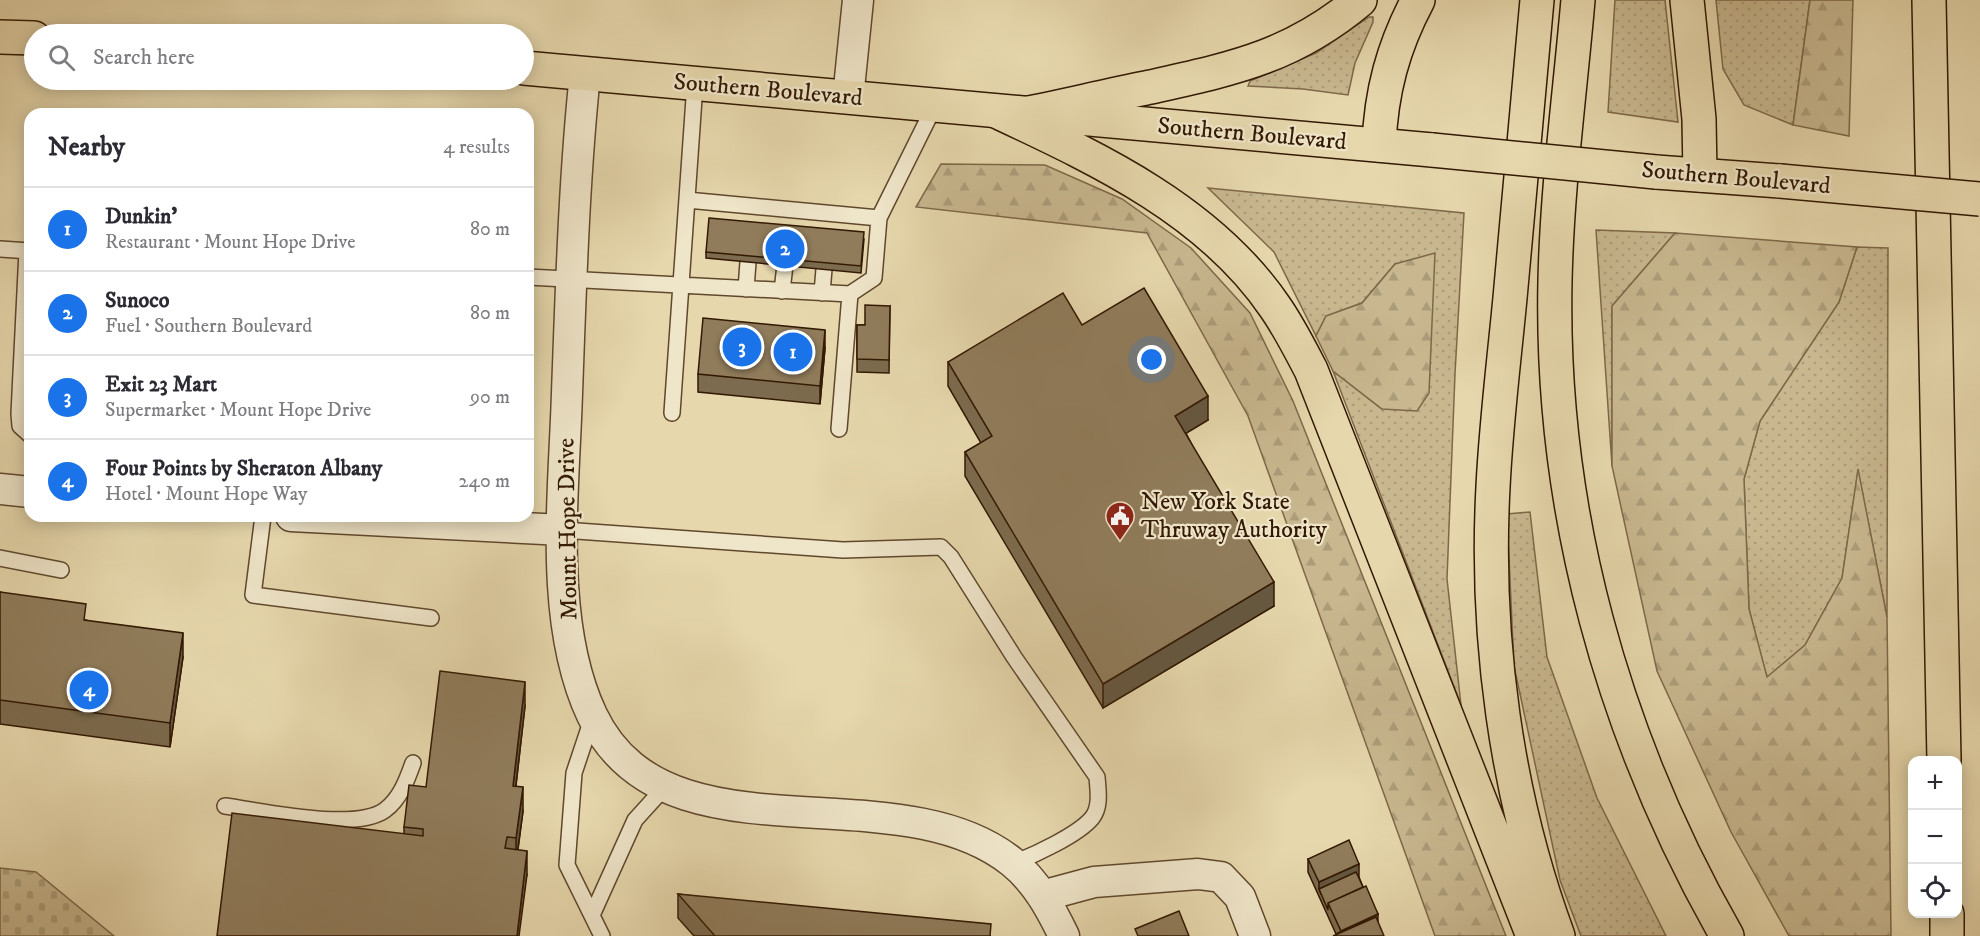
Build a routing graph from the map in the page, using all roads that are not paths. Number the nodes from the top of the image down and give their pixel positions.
1 (858, 0) edge
2 (1360, 0) edge
3 (1418, 0) edge
4 (1537, 0) edge
5 (1578, 0) edge
6 (1688, 0) edge
7 (1929, 0) edge
8 (0, 37) edge
9 (24, 38) edge
10 (534, 69) edge
11 (585, 74) junction
12 (695, 84) junction
13 (848, 98) junction
14 (935, 105) junction
15 (1010, 112) junction
16 (1378, 145) junction
17 (1700, 175) junction
18 (1980, 199) edge
19 (687, 200) junction
20 (879, 218) junction
21 (0, 249) edge
22 (24, 251) edge
23 (748, 262) edge
24 (785, 265) edge
25 (824, 269) edge
26 (534, 277) edge
27 (571, 280) junction
28 (681, 285) junction
29 (746, 289) junction
30 (782, 291) junction
31 (822, 293) junction
32 (850, 294) junction
33 (24, 332) edge
34 (672, 413) dead end
35 (839, 429) dead end
36 (24, 430) edge
37 (0, 489) edge
38 (24, 491) edge
39 (262, 522) edge
40 (408, 522) edge
41 (563, 530) junction
42 (0, 558) edge
43 (61, 570) dead end
44 (431, 618) dead end
45 (592, 716) junction
46 (1944, 756) edge
47 (413, 763) dead end
48 (664, 788) junction
49 (225, 806) dead end
50 (1014, 863) junction
51 (1042, 896) junction
52 (593, 913) junction
53 (1947, 918) edge
54 (602, 936) edge
55 (1064, 936) edge
56 (1255, 936) edge
57 (1533, 936) edge
58 (1558, 936) edge
59 (1727, 936) edge
60 (1947, 936) edge

1 - 13 street
2 - 15 main road
3 - 16 main road
4 - 58 main road
5 - 59 main road
6 - 17 main road
7 - 46 main road
8 - 9 main road
10 - 11 main road, Southern Boulevard
11 - 12 main road, Southern Boulevard
11 - 27 street, Mount Hope Drive
12 - 13 main road, Southern Boulevard
12 - 19 lane
13 - 14 main road, Southern Boulevard
14 - 15 main road, Southern Boulevard
14 - 20 lane
15 - 16 main road, Southern Boulevard
15 - 57 main road
16 - 17 main road, Southern Boulevard, bridge
17 - 18 main road, Southern Boulevard, bridge
19 - 20 lane
19 - 28 lane
20 - 32 lane
21 - 22 lane
23 - 29 lane
24 - 30 lane
25 - 31 lane
26 - 27 lane
27 - 28 lane
27 - 41 street, Mount Hope Drive
28 - 29 lane
28 - 34 lane
29 - 30 lane
30 - 31 lane
31 - 32 lane
32 - 35 lane
33 - 36 lane
37 - 38 street
39 - 44 lane
40 - 41 street
41 - 45 street, Mount Hope Drive
41 - 50 lane
42 - 43 lane
45 - 48 street, Mount Hope Drive
45 - 52 lane
47 - 49 lane
48 - 50 street, Mount Hope Drive
48 - 52 lane
50 - 51 street, Mount Hope Drive
51 - 55 street, Mount Hope Drive
51 - 56 street
52 - 54 lane
53 - 60 main road

